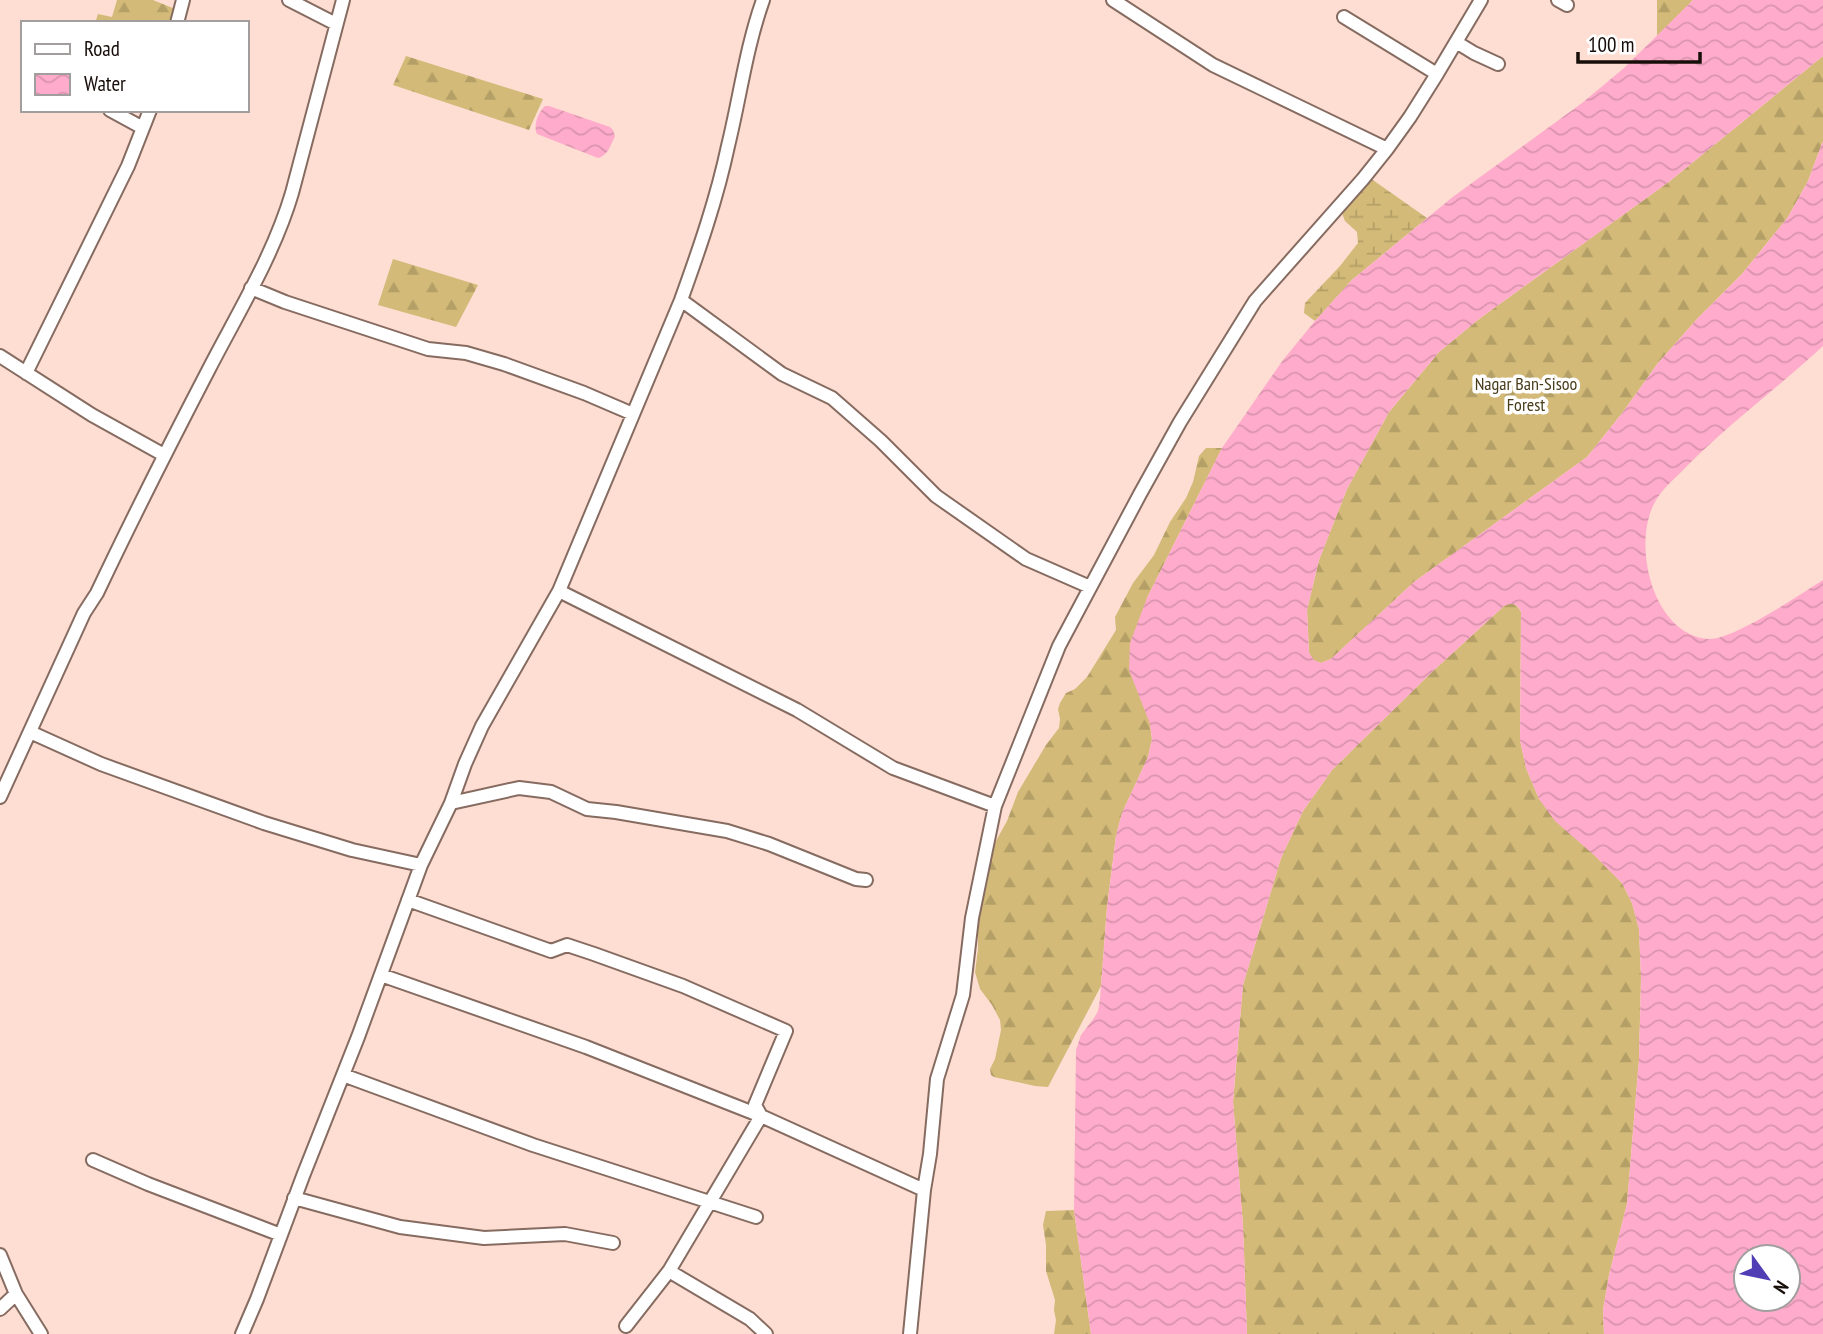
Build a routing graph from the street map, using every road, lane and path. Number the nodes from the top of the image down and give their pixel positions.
1 (183, 0) edge
2 (289, 0) edge
3 (343, 0) edge
4 (763, 0) edge
5 (1113, 0) edge
6 (1480, 0) edge
7 (1344, 17) dead end
8 (178, 21) edge
9 (336, 24) junction
10 (1456, 42) junction
11 (1498, 64) dead end
12 (1437, 74) junction
13 (114, 112) edge
14 (149, 112) edge
15 (143, 128) junction
16 (1387, 149) junction
17 (251, 288) junction
18 (681, 300) junction
19 (0, 356) edge
20 (26, 373) junction
21 (633, 414) junction
22 (164, 454) junction
23 (1090, 587) junction
24 (559, 591) junction
25 (30, 732) junction
26 (0, 797) edge
27 (451, 803) junction
28 (995, 806) junction
29 (421, 865) junction
30 (866, 880) dead end
31 (408, 900) junction
32 (380, 975) junction
33 (343, 1075) junction
34 (761, 1116) junction
35 (93, 1160) dead end
36 (923, 1190) junction
37 (294, 1198) junction
38 (710, 1202) junction
39 (755, 1217) dead end
40 (281, 1235) junction
41 (613, 1243) dead end
42 (0, 1255) edge
43 (669, 1271) junction
44 (16, 1294) junction
45 (0, 1308) edge
46 (626, 1326) dead end
47 (41, 1334) edge
48 (242, 1334) edge
49 (766, 1334) edge
50 (910, 1334) edge

1 - 8 street
2 - 9 street
3 - 9 street
4 - 18 street
5 - 16 street
6 - 10 street
7 - 12 street
9 - 17 street
10 - 11 street
10 - 12 street
12 - 16 street
13 - 15 street
14 - 15 street
15 - 20 street
16 - 23 street
17 - 21 street
17 - 22 street
18 - 21 street
18 - 23 street
19 - 20 street
20 - 22 street
21 - 24 street
22 - 25 street
23 - 28 street
24 - 27 street
24 - 28 street
25 - 26 street
25 - 29 street
27 - 29 street
27 - 30 street
28 - 36 street
29 - 31 street
31 - 32 street
31 - 34 street
32 - 33 street
32 - 34 street
33 - 37 street
33 - 38 street
34 - 36 street
34 - 38 street
35 - 40 street
36 - 50 street
37 - 40 street
37 - 41 street
38 - 39 street
38 - 43 street
40 - 48 street
42 - 44 street
43 - 46 street
43 - 49 street
44 - 45 street
44 - 47 street

